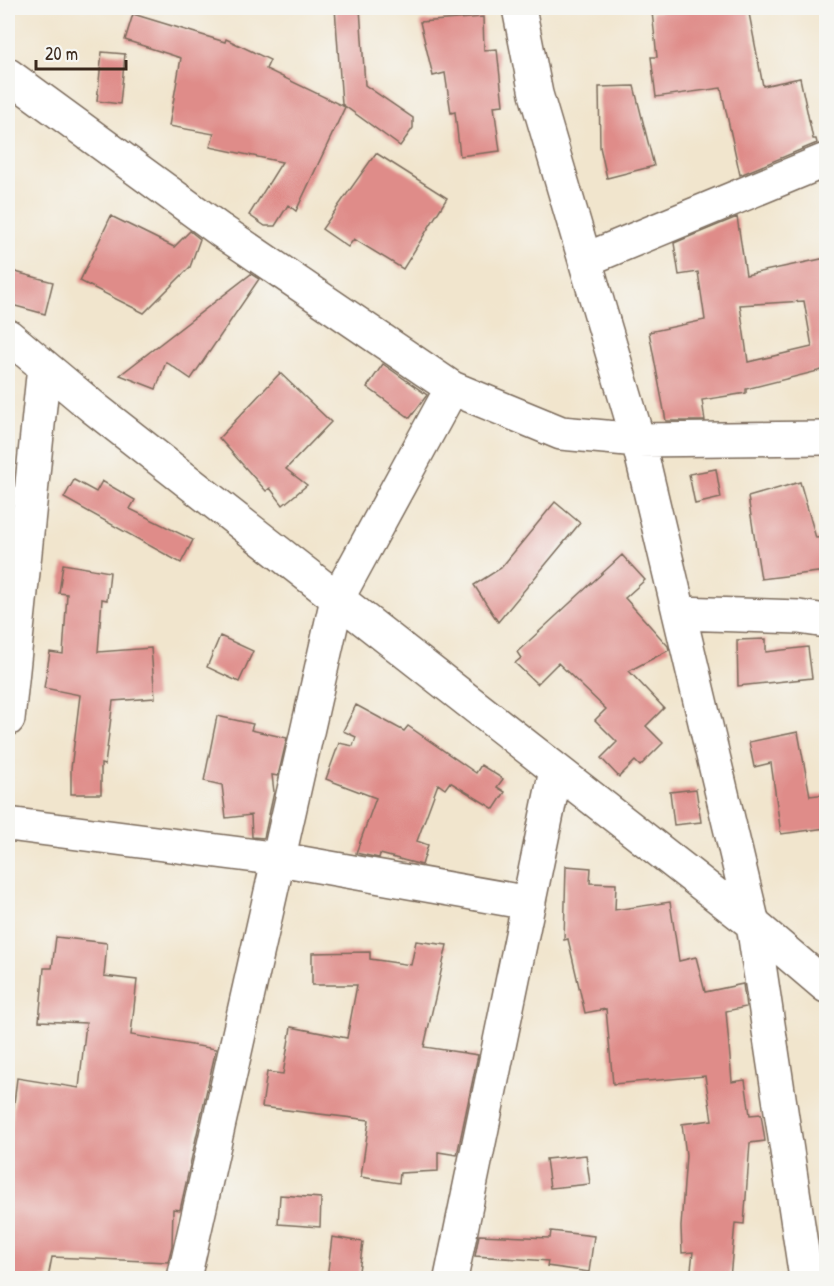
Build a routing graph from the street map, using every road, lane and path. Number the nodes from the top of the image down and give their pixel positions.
1 (519, 8) edge
2 (8, 75) edge
3 (826, 160) edge
4 (585, 260) junction
5 (8, 336) edge
6 (44, 366) junction
7 (452, 388) junction
8 (826, 438) edge
9 (638, 440) junction
10 (337, 599) junction
11 (680, 613) junction
12 (826, 621) edge
13 (8, 719) edge
14 (556, 770) junction
15 (8, 824) edge
16 (279, 859) junction
17 (529, 903) junction
18 (753, 924) junction
19 (824, 975) edge
20 (184, 1278) edge
21 (451, 1278) edge
22 (806, 1278) edge

1 - 4 street
2 - 7 street
3 - 4 street
4 - 9 street
5 - 6 street
6 - 10 street
6 - 13 street
7 - 9 street
7 - 10 street
8 - 9 street
9 - 11 street
10 - 14 street
10 - 16 street
11 - 12 street
11 - 18 street
14 - 17 street
14 - 18 street
15 - 16 street
16 - 17 street
16 - 20 street
17 - 21 street
18 - 19 street
18 - 22 street

